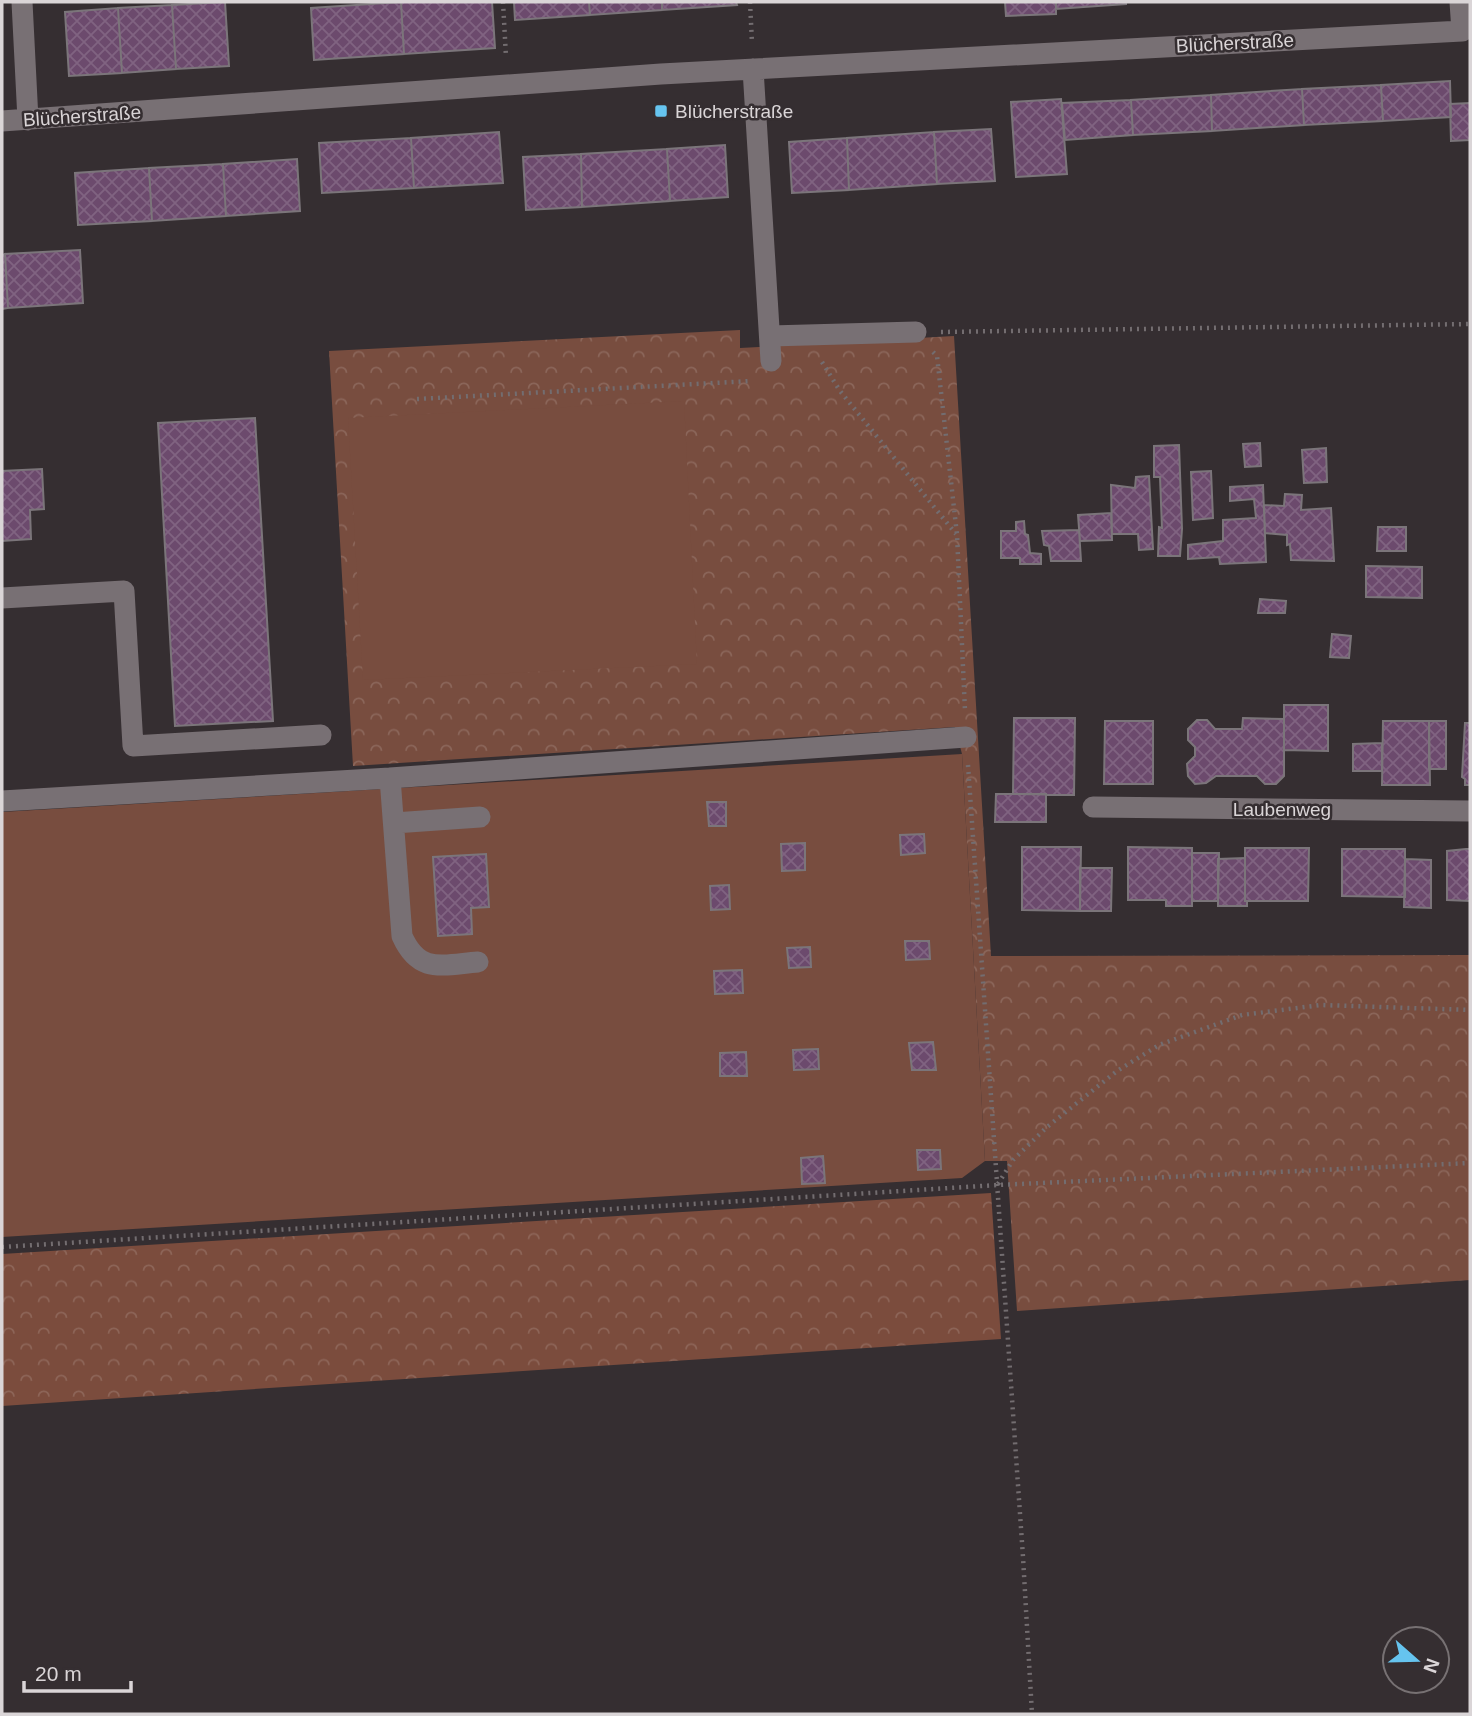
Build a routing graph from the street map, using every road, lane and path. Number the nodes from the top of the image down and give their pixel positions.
1 (22, 2) edge
2 (503, 2) edge
3 (750, 2) edge
4 (1460, 2) edge
5 (1467, 32) edge
6 (753, 69) junction
7 (508, 86) junction
8 (28, 120) junction
9 (2, 121) edge
10 (1470, 324) edge
11 (916, 332) junction
12 (770, 335) junction
13 (804, 335) junction
14 (771, 360) joint
15 (417, 399) dead end
16 (957, 535) junction
17 (2, 598) edge
18 (321, 735) dead end
19 (966, 737) junction
20 (390, 778) junction
21 (2, 801) edge
22 (1093, 807) dead end
23 (1470, 811) edge
24 (480, 817) dead end
25 (394, 823) junction
26 (478, 962) dead end
27 (1470, 1010) edge
28 (1470, 1163) edge
29 (998, 1185) junction
30 (2, 1247) edge
31 (1031, 1714) edge

1 - 8 street
2 - 7 path
3 - 6 path
4 - 5 street
5 - 6 street, Blücherstraße
6 - 7 street, Blücherstraße
6 - 12 street
7 - 8 street, Blücherstraße
8 - 9 street, Blücherstraße
10 - 11 path
11 - 13 street
11 - 16 path
12 - 13 street
12 - 14 street
13 - 16 path
14 - 15 path
16 - 19 path
17 - 18 street
19 - 20 street
19 - 29 path
20 - 21 street
20 - 25 street
22 - 23 street, Laubenweg
24 - 25 street
25 - 26 street
27 - 29 path
28 - 29 path
29 - 30 path
29 - 31 path

